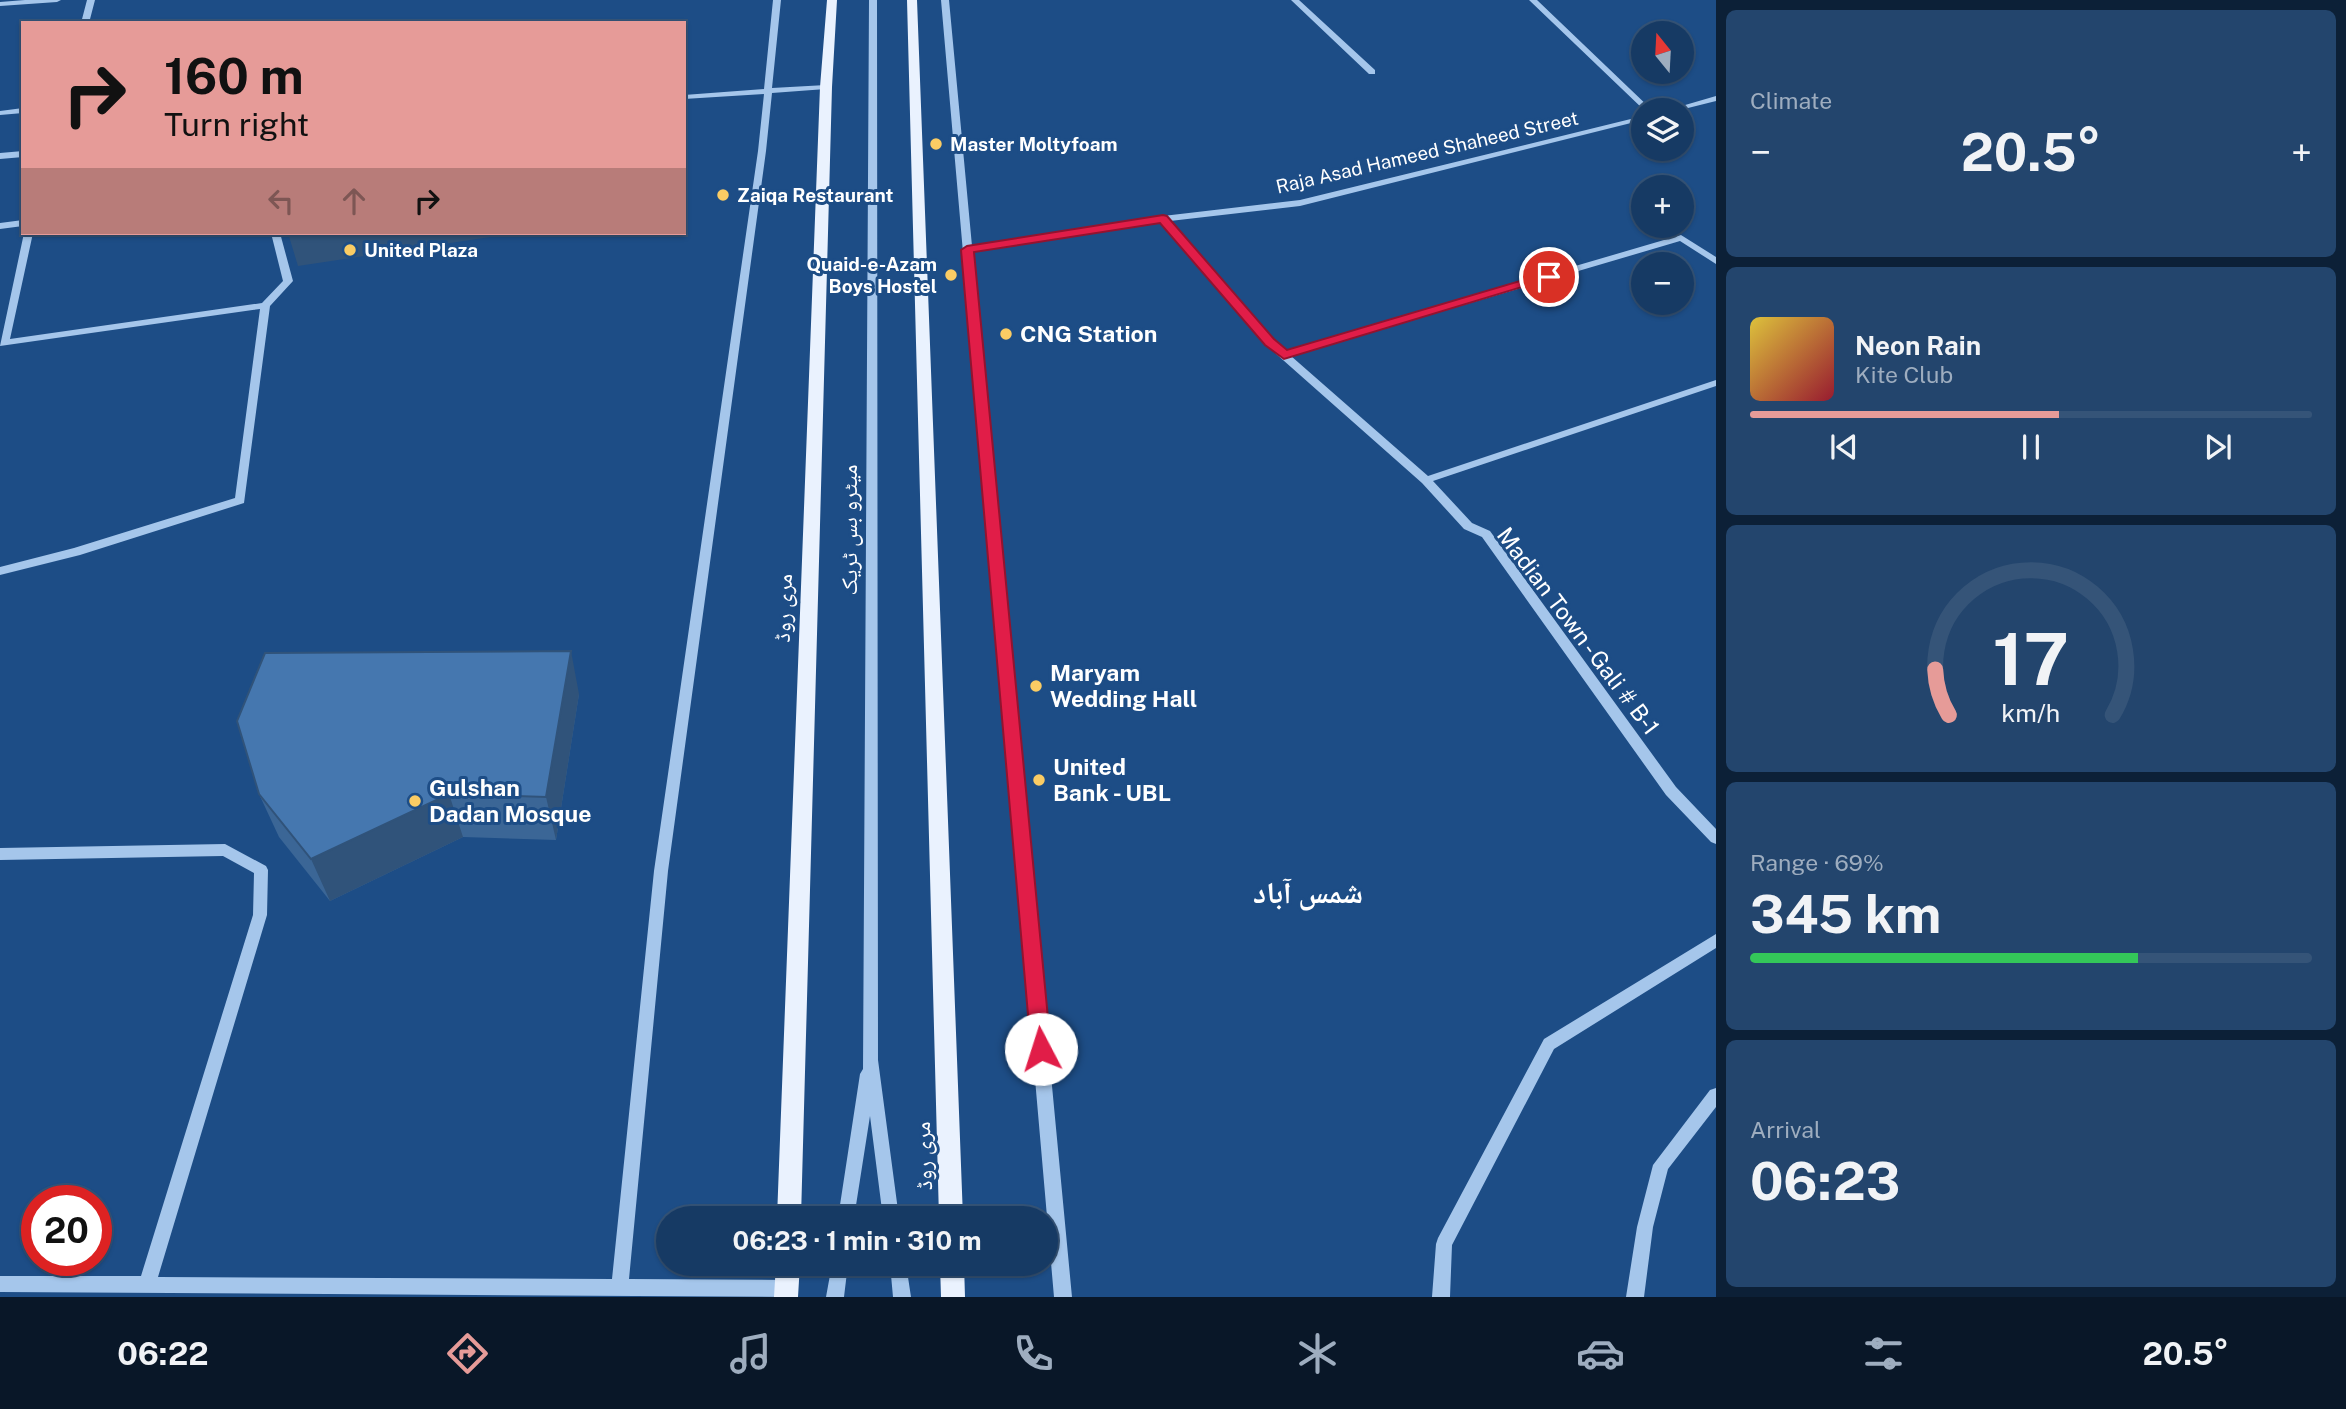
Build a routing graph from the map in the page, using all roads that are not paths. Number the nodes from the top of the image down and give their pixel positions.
1 (57, 0) edge
2 (91, 0) edge
3 (777, 0) edge
4 (832, 0) edge
5 (873, 0) edge
6 (912, 0) edge
7 (945, 0) edge
8 (1295, 0) edge
9 (1533, 0) edge
10 (0, 4) edge
11 (86, 21) edge
12 (1372, 72) dead end
13 (827, 87) junction
14 (770, 91) junction
15 (686, 97) edge
16 (1635, 98) edge
17 (1716, 99) edge
18 (1694, 104) edge
19 (21, 110) edge
20 (0, 113) edge
21 (1631, 121) edge
22 (21, 154) edge
23 (0, 156) edge
24 (1163, 219) junction
25 (21, 223) edge
26 (0, 226) edge
27 (28, 235) edge
28 (276, 235) edge
29 (1716, 249) edge
30 (967, 250) junction
31 (1704, 253) junction
32 (1716, 261) edge
33 (265, 305) junction
34 (2, 343) edge
35 (1284, 355) junction
36 (1716, 383) edge
37 (1426, 481) junction
38 (0, 571) edge
39 (1716, 838) edge
40 (0, 854) edge
41 (1716, 940) edge
42 (870, 1060) junction
43 (1716, 1096) edge
44 (789, 1206) edge
45 (848, 1206) edge
46 (889, 1206) edge
47 (951, 1206) edge
48 (838, 1276) edge
49 (899, 1276) edge
50 (952, 1276) edge
51 (0, 1284) edge
52 (147, 1285) junction
53 (464, 1292) edge
54 (619, 1292) edge
55 (786, 1293) edge
56 (835, 1297) edge
57 (902, 1297) edge
58 (953, 1297) edge
59 (1063, 1297) edge
60 (1441, 1297) edge
61 (1635, 1297) edge

1 - 10 street
2 - 11 street
3 - 14 street
4 - 13 main road, مری روڈ
5 - 42 street, میٹرو بس ٹریک
6 - 47 main road, مری روڈ
7 - 30 street
8 - 12 street
9 - 16 street
13 - 14 street
13 - 44 main road, مری روڈ
14 - 15 street
14 - 54 street
17 - 18 street
19 - 20 street
21 - 24 street, Raja Asad Hameed Shaheed Street
22 - 23 street
24 - 30 street, Raja Asad Hameed Shaheed Street
24 - 35 street, Madian Town - Gali # B-1
25 - 26 street
27 - 34 street
28 - 33 street
29 - 31 street
30 - 59 street
31 - 32 street
31 - 35 street
33 - 34 street
33 - 38 street
35 - 37 street, Madian Town - Gali # B-1
36 - 37 street
37 - 39 street, Madian Town - Gali # B-1
40 - 52 street
41 - 60 street
42 - 45 street, میٹرو بس ٹریک
42 - 46 street, میٹرو بس ٹریک
43 - 61 street
48 - 56 street
49 - 57 street
50 - 58 main road
51 - 52 street
52 - 53 street
53 - 54 street
54 - 55 street

